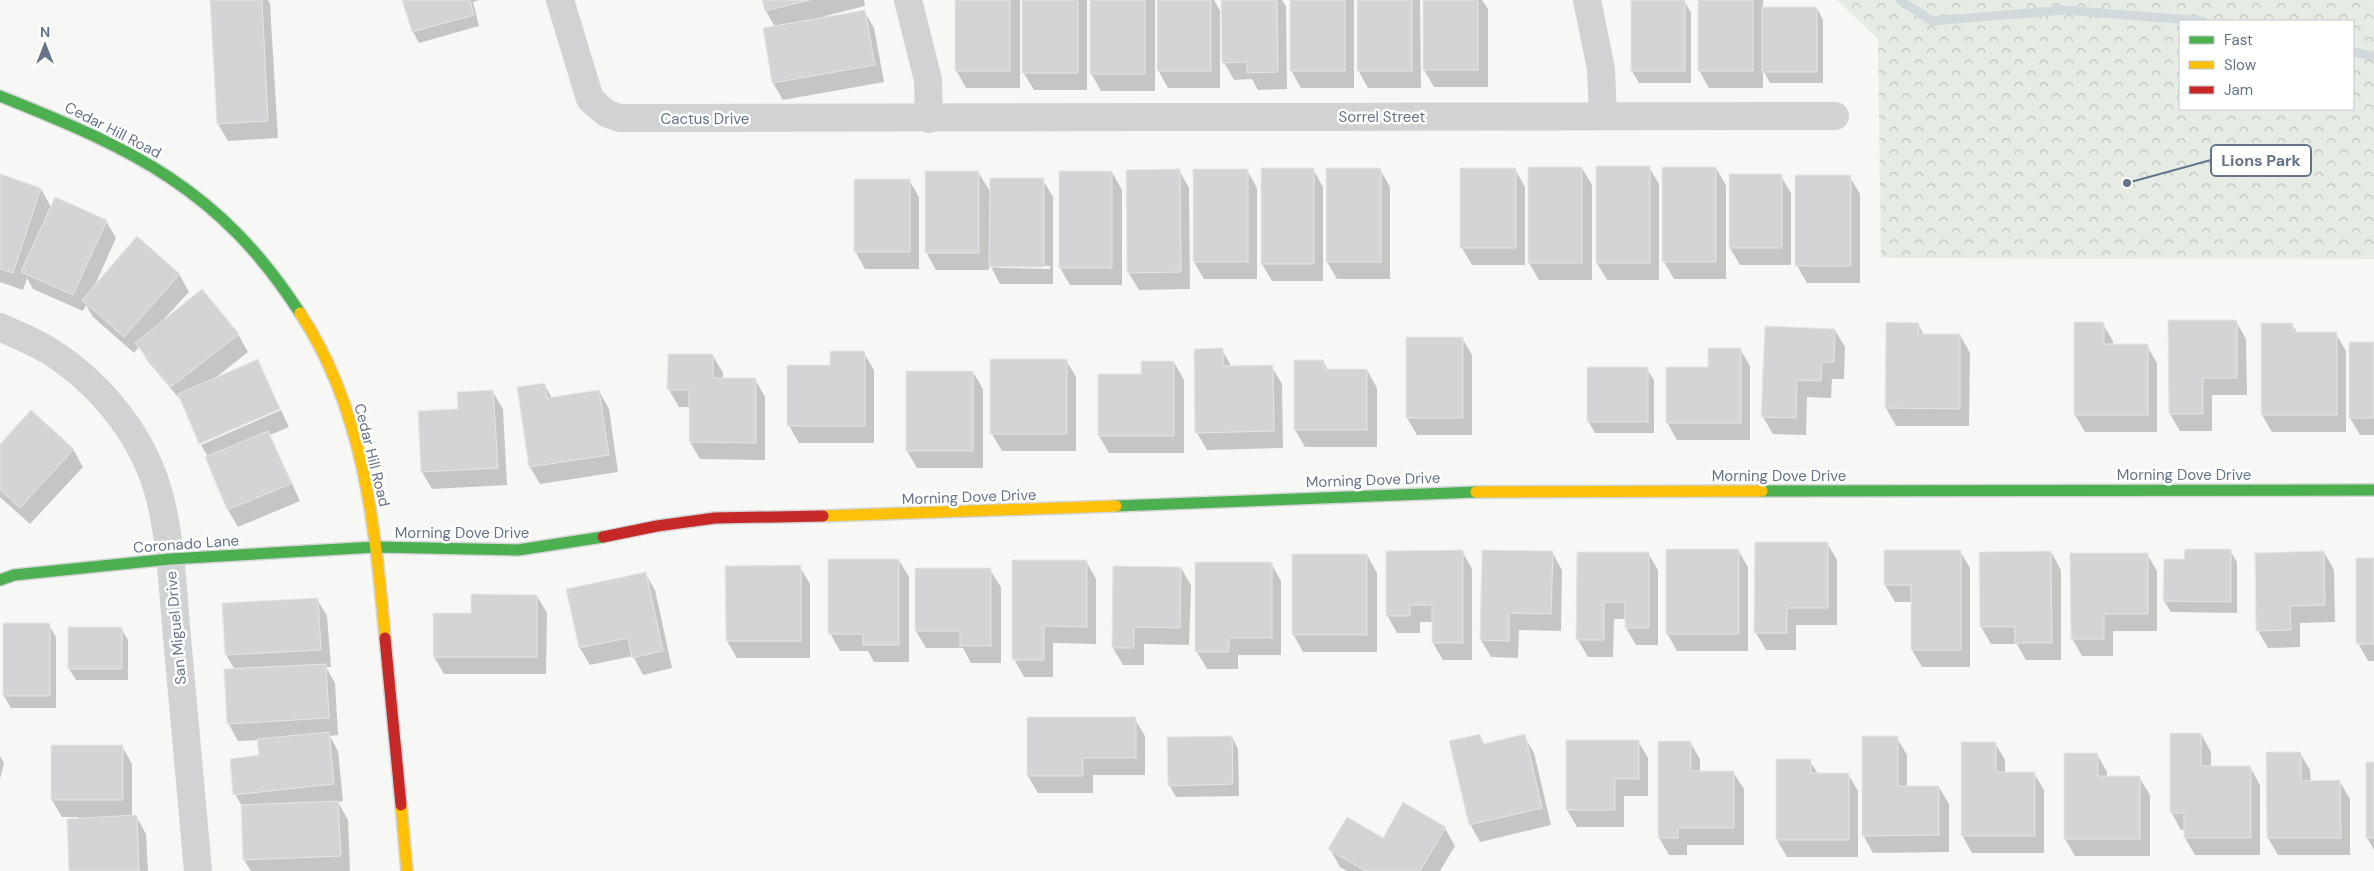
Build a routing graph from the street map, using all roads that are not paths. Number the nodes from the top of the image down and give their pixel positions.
1 (560, 0) edge
2 (908, 0) edge
3 (1587, 0) edge
4 (0, 96) edge
5 (1603, 116) junction
6 (1835, 116) dead end
7 (929, 119) junction
8 (5, 330) edge
9 (2374, 490) edge
10 (376, 547) junction
11 (170, 559) junction
12 (0, 580) edge
13 (198, 871) edge
14 (407, 871) edge

1 - 7 street, Cactus Drive
2 - 7 street
3 - 5 street
4 - 10 street, Cedar Hill Road
5 - 6 street, Sorrel Street
5 - 7 street, Sorrel Street
8 - 11 street, San Miguel Drive
9 - 10 street, Morning Dove Drive
10 - 11 street, Coronado Lane
10 - 14 street, Cedar Hill Road
11 - 12 street, Coronado Lane
11 - 13 street, San Miguel Drive

